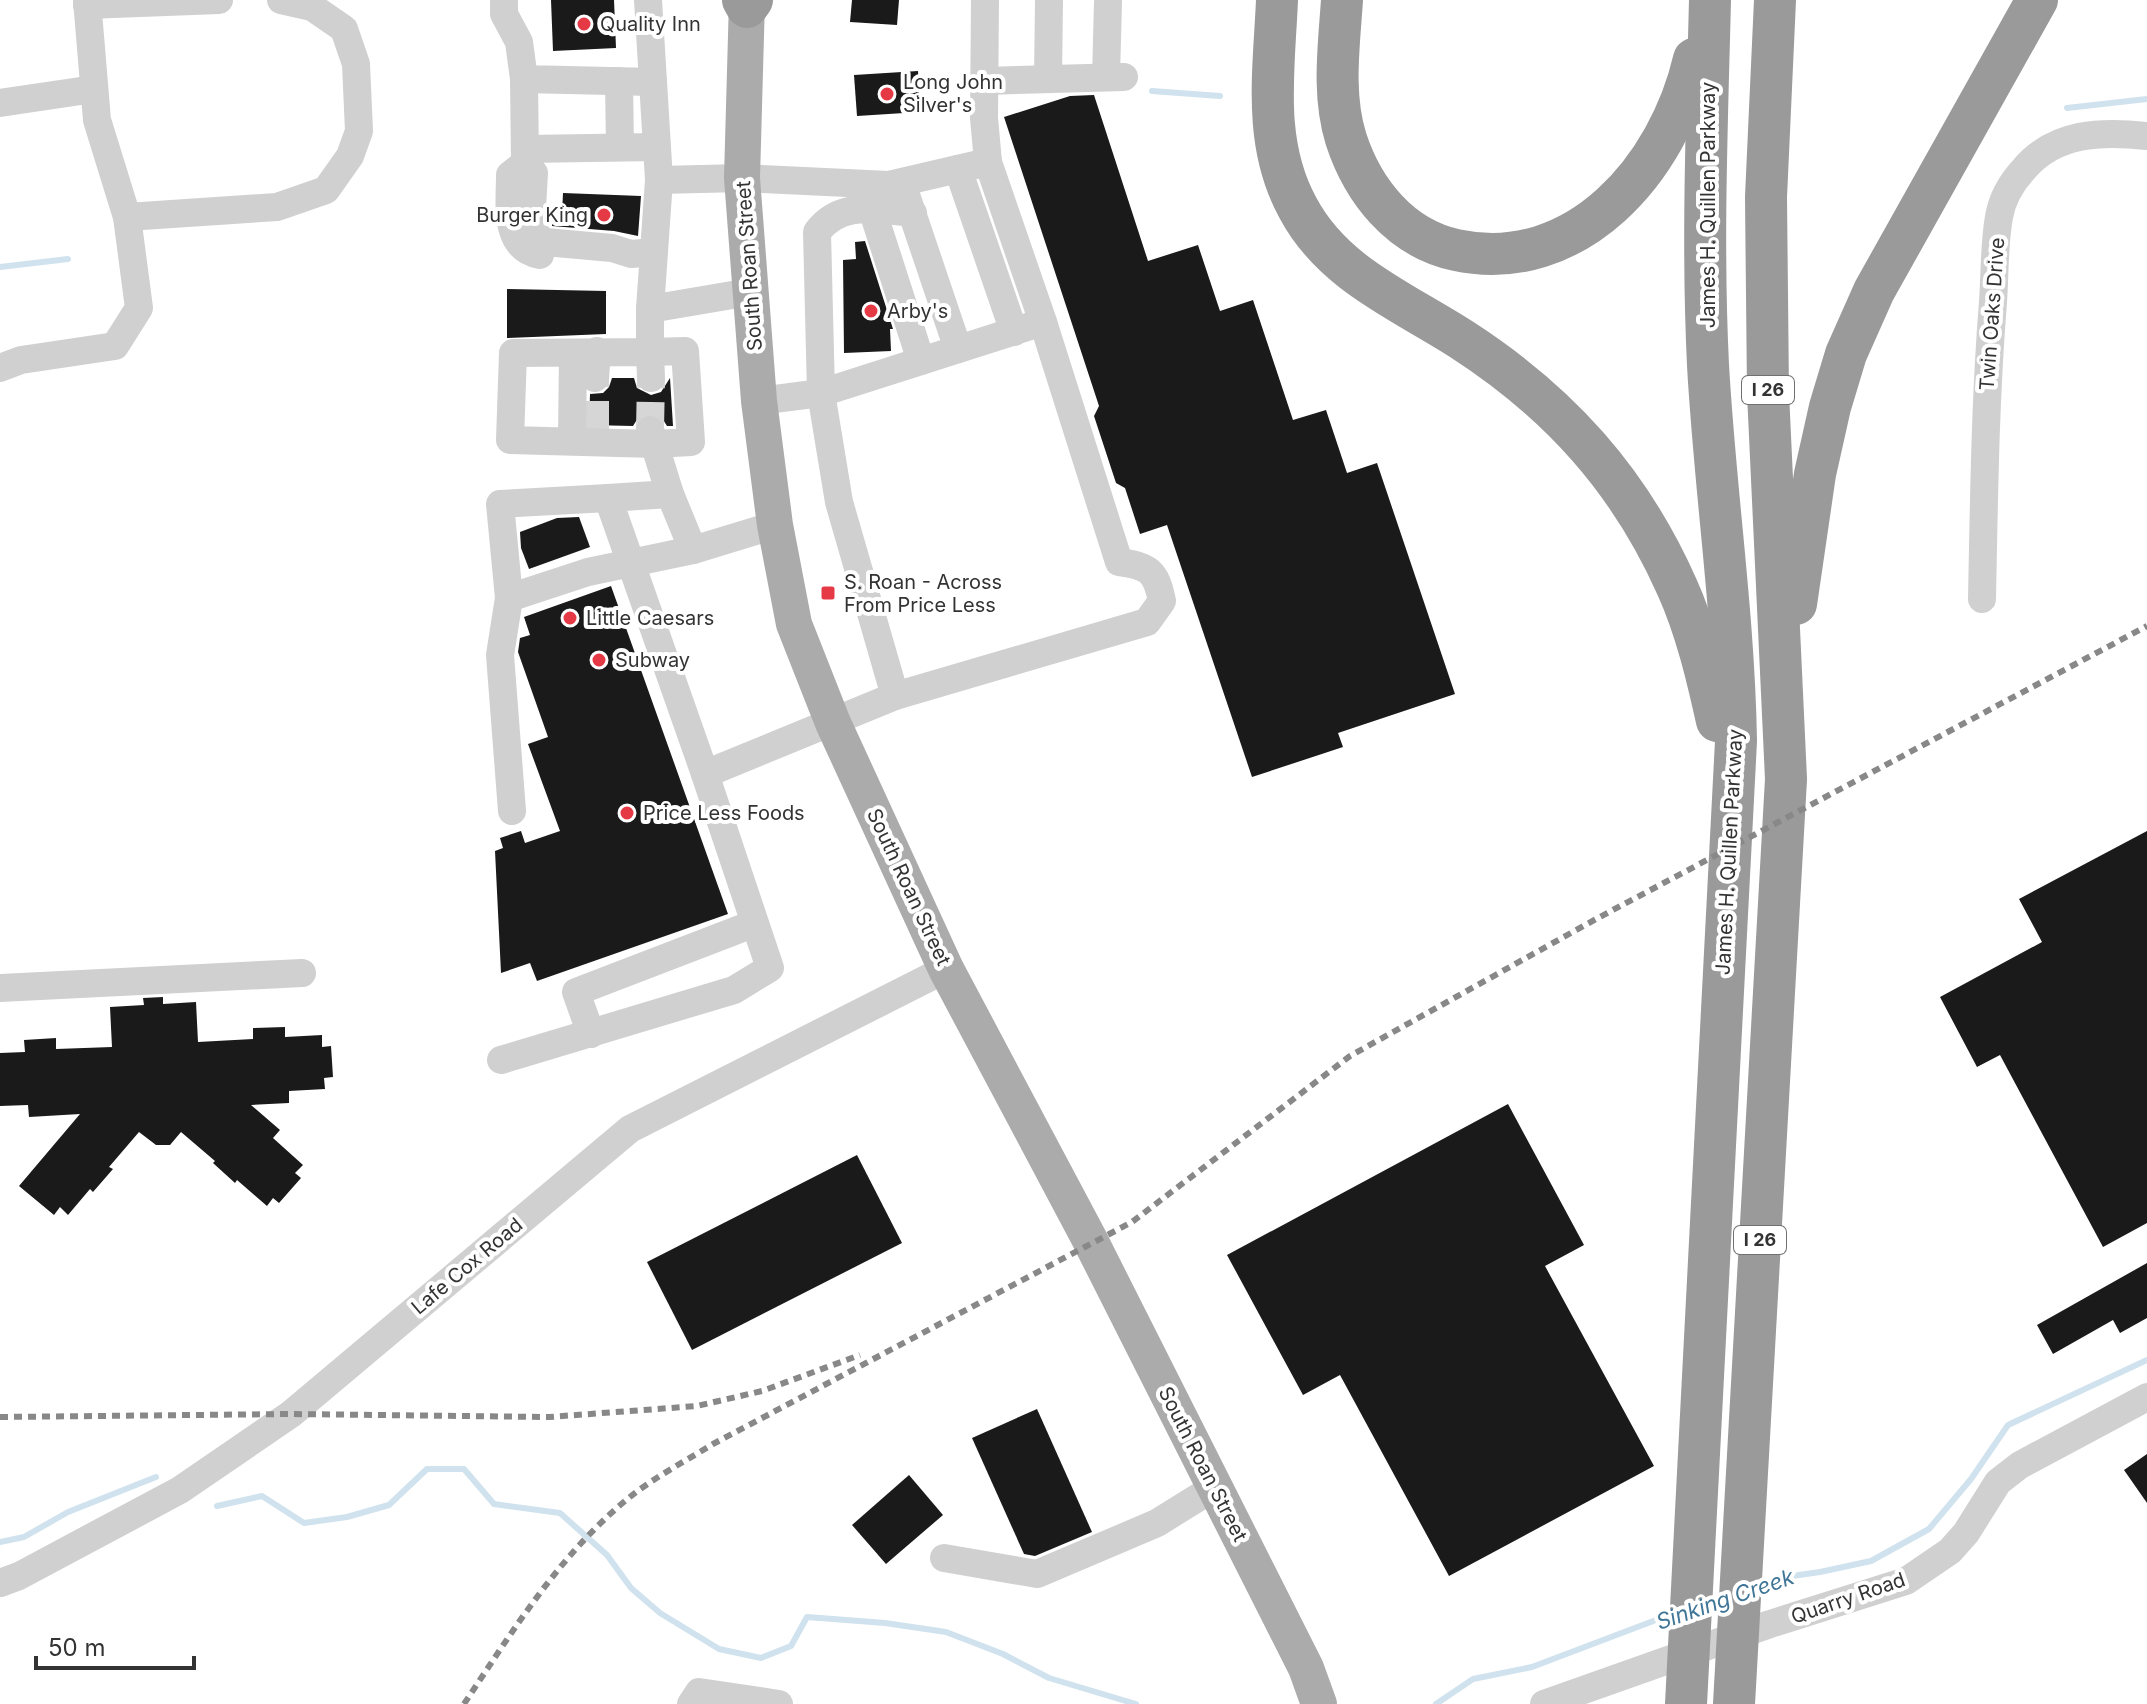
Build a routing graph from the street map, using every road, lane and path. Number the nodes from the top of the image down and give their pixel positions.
1 (219, 0) edge
2 (281, 0) edge
3 (504, 0) edge
4 (648, 0) edge
5 (985, 0) edge
6 (1049, 0) edge
7 (1342, 0) edge
8 (1372, 0) edge
9 (1709, 0) edge
10 (1775, 0) edge
11 (2037, 0) edge
12 (747, 2) edge
13 (1108, 2) dead end
14 (87, 3) edge
15 (1273, 10) edge
16 (1338, 56) junction
17 (524, 79) junction
18 (1048, 79) junction
19 (619, 81) junction
20 (984, 81) junction
21 (653, 82) junction
22 (94, 89) junction
23 (0, 103) edge
24 (2147, 136) edge
25 (620, 147) junction
26 (657, 147) junction
27 (525, 156) junction
28 (988, 162) junction
29 (958, 169) junction
30 (742, 178) junction
31 (659, 180) junction
32 (901, 183) junction
33 (872, 209) junction
34 (913, 213) junction
35 (127, 217) junction
36 (643, 253) junction
37 (750, 292) junction
38 (650, 309) junction
39 (1043, 322) junction
40 (1014, 332) junction
41 (958, 349) junction
42 (589, 361) junction
43 (921, 361) junction
44 (650, 365) junction
45 (0, 368) edge
46 (821, 393) junction
47 (759, 401) junction
48 (587, 437) junction
49 (653, 437) junction
50 (670, 494) junction
51 (608, 498) junction
52 (775, 525) junction
53 (693, 550) junction
54 (632, 564) junction
55 (509, 598) junction
56 (1982, 599) dead end
57 (895, 696) junction
58 (1782, 696) junction
59 (833, 723) junction
60 (705, 774) junction
61 (1731, 797) junction
62 (512, 811) dead end
63 (753, 924) junction
64 (946, 969) junction
65 (302, 973) dead end
66 (0, 988) edge
67 (591, 1034) junction
68 (501, 1060) dead end
69 (2147, 1397) edge
70 (1215, 1487) junction
71 (944, 1558) dead end
72 (0, 1583) edge
73 (1734, 1702) edge
74 (691, 1704) edge
75 (779, 1704) edge
76 (1319, 1704) edge
77 (1544, 1704) edge
78 (1686, 1704) edge

1 - 14 street
2 - 35 street
3 - 17 street
4 - 21 street
5 - 20 street
6 - 18 street
7 - 16 highway
8 - 16 highway
9 - 16 highway
9 - 61 highway, James H. Quillen Parkway / I 26
10 - 58 highway, I 26
11 - 58 highway
12 - 30 main road, South Roan Street
13 - 18 street
14 - 22 street
15 - 61 highway
17 - 19 street
17 - 27 street
18 - 20 street
19 - 21 street
19 - 25 street
20 - 28 street
21 - 26 street
22 - 23 street
22 - 35 street
24 - 56 street, Twin Oaks Drive
25 - 26 street
25 - 27 street
26 - 31 street
27 - 36 street
28 - 29 street
28 - 39 street
29 - 32 street
29 - 40 street
30 - 31 street
30 - 32 street
30 - 37 main road, South Roan Street
31 - 36 street
32 - 34 street
33 - 34 street
33 - 43 street
33 - 46 street
34 - 41 street
35 - 45 street
36 - 38 street
37 - 38 street
37 - 47 main road, South Roan Street
38 - 44 street
39 - 40 street
39 - 57 street
40 - 41 street
41 - 43 street
42 - 44 street
42 - 48 street
42 - 48 street
43 - 46 street
44 - 49 street
46 - 47 street
46 - 57 street
47 - 52 main road, South Roan Street
48 - 49 street
49 - 50 street
50 - 51 street
50 - 53 street
51 - 54 street
51 - 55 street
52 - 53 street
52 - 59 main road, South Roan Street
53 - 54 street
54 - 55 street
54 - 60 street
55 - 62 street
57 - 59 street
58 - 73 highway, I 26
59 - 60 street
59 - 64 main road, South Roan Street
60 - 63 street
61 - 78 highway, James H. Quillen Parkway / I 26
63 - 67 street
63 - 67 street
64 - 70 main road, South Roan Street
64 - 72 street, Lafe Cox Road
65 - 66 street
67 - 68 street
69 - 77 street, Quarry Road
70 - 71 street
70 - 76 main road, South Roan Street
74 - 75 street

